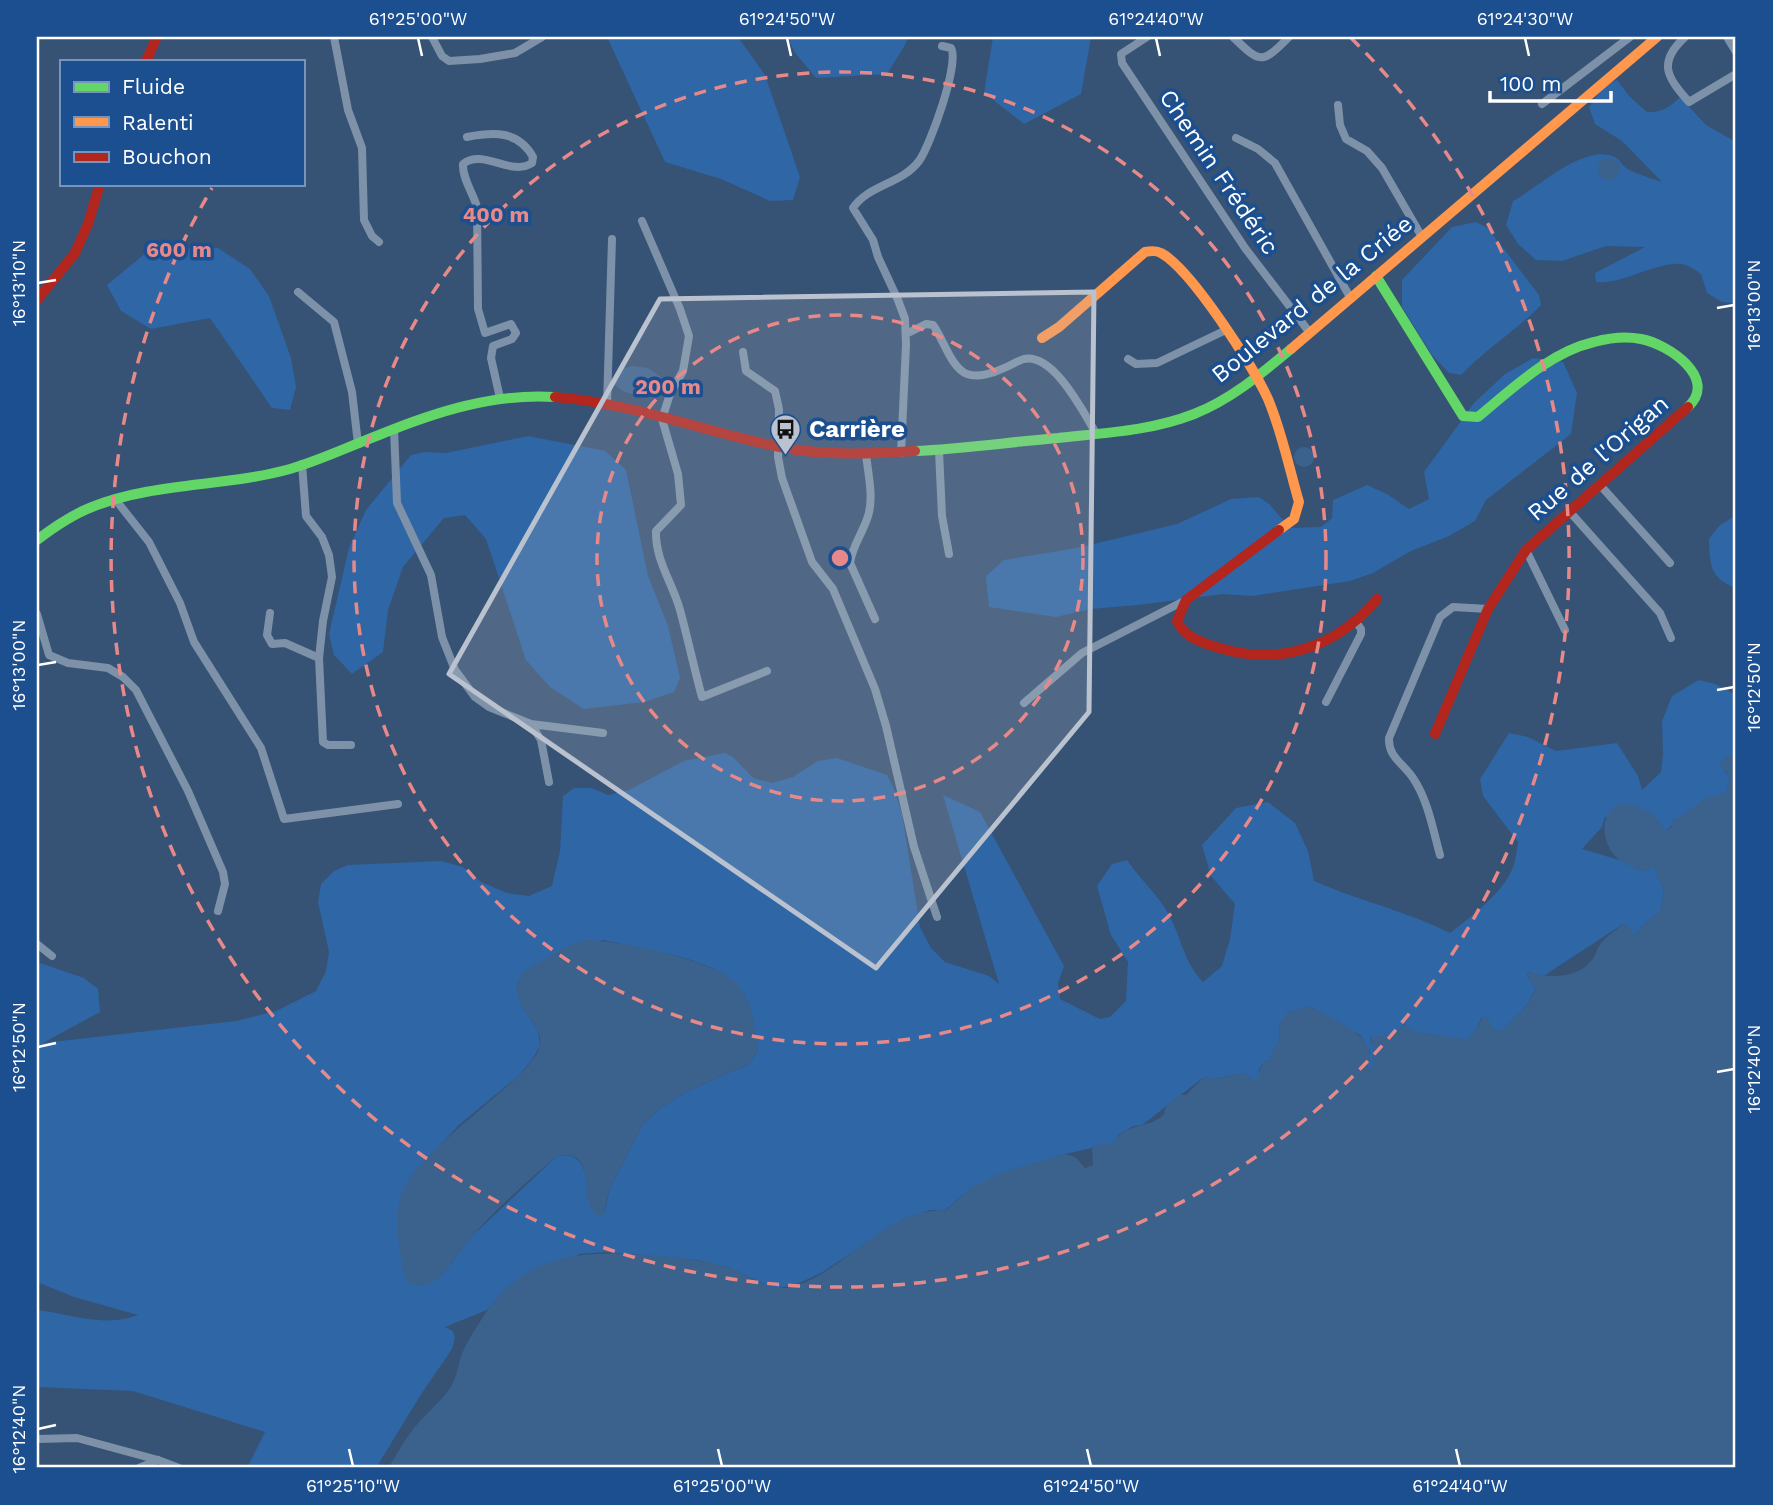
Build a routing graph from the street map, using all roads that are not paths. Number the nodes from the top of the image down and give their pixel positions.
1 (157, 37) edge
2 (334, 37) edge
3 (432, 37) edge
4 (542, 37) edge
5 (1147, 37) edge
6 (1233, 37) edge
7 (1289, 37) edge
8 (1630, 37) edge
9 (1657, 37) edge
10 (1685, 37) edge
11 (1727, 37) edge
12 (942, 46) dead end
13 (1736, 52) edge
14 (146, 60) edge
15 (1588, 70) junction
16 (1736, 74) edge
17 (1599, 85) junction
18 (1542, 104) dead end
19 (1338, 105) dead end
20 (467, 137) dead end
21 (1236, 138) dead end
22 (99, 186) edge
23 (642, 220) dead end
24 (1422, 237) junction
25 (612, 239) dead end
26 (379, 242) dead end
27 (1376, 276) junction
28 (298, 292) dead end
29 (1351, 299) junction
30 (37, 300) edge
31 (1226, 330) junction
32 (1310, 333) junction
33 (906, 334) junction
34 (1042, 338) dead end
35 (743, 352) dead end
36 (1128, 359) dead end
37 (1258, 377) junction
38 (500, 398) junction
39 (607, 405) junction
40 (662, 419) junction
41 (394, 429) junction
42 (1096, 433) junction
43 (358, 443) junction
44 (778, 447) junction
45 (939, 451) junction
46 (901, 453) junction
47 (866, 454) junction
48 (302, 464) junction
49 (1600, 485) junction
50 (115, 499) junction
51 (1570, 512) junction
52 (37, 540) edge
53 (1526, 550) junction
54 (949, 554) dead end
55 (1670, 563) dead end
56 (1377, 599) dead end
57 (1186, 600) junction
58 (1488, 609) junction
59 (270, 613) dead end
60 (37, 614) edge
61 (875, 619) dead end
62 (1356, 622) junction
63 (1566, 631) dead end
64 (1671, 638) dead end
65 (319, 658) junction
66 (767, 671) dead end
67 (1326, 702) dead end
68 (1024, 703) dead end
69 (531, 724) junction
70 (603, 733) dead end
71 (1435, 734) dead end
72 (351, 745) dead end
73 (549, 782) dead end
74 (398, 804) dead end
75 (1440, 855) dead end
76 (218, 911) dead end
77 (937, 917) dead end
78 (37, 944) edge
79 (52, 956) dead end
80 (37, 1439) edge
81 (159, 1460) junction
82 (139, 1468) edge
83 (178, 1468) edge

1 - 14 street
2 - 26 street
3 - 4 street
5 - 32 street, Chemin Frédéric
6 - 7 street
8 - 15 street
9 - 17 street, Boulevard de la Criée
10 - 16 street
11 - 13 street
12 - 33 street
15 - 17 street
15 - 18 street
17 - 24 street, Boulevard de la Criée
19 - 24 street
20 - 38 street
21 - 29 street
22 - 30 street
23 - 40 street
24 - 27 street, Boulevard de la Criée
25 - 39 street
27 - 29 street, Boulevard de la Criée
27 - 49 street, Rue de l'Origan
28 - 43 street
29 - 32 street, Boulevard de la Criée
31 - 34 street
31 - 36 street
31 - 37 street
32 - 37 street, Boulevard de la Criée
33 - 42 street
33 - 46 street
35 - 44 street
37 - 42 street, Boulevard de la Criée
37 - 57 street
38 - 39 street, Boulevard de la Criée
38 - 41 street, Boulevard de la Criée
39 - 40 street, Boulevard de la Criée
40 - 44 street, Boulevard de la Criée
40 - 66 street
41 - 43 street, Boulevard de la Criée
41 - 69 street
42 - 45 street, Boulevard de la Criée
43 - 48 street, Boulevard de la Criée
44 - 47 street, Boulevard de la Criée
44 - 77 street
45 - 46 street, Boulevard de la Criée
45 - 54 street
46 - 47 street, Boulevard de la Criée
47 - 61 street
48 - 50 street, Boulevard de la Criée
48 - 65 street
49 - 51 street, Rue de l'Origan
49 - 55 street
50 - 52 street, Boulevard de la Criée
50 - 74 street
51 - 53 street, Rue de l'Origan
51 - 64 street
53 - 58 street, Rue de l'Origan
53 - 63 street
56 - 62 street
57 - 62 street
57 - 68 street
58 - 71 street, Rue de l'Origan
58 - 75 street
59 - 65 street
60 - 76 street
62 - 67 street
65 - 72 street
69 - 70 street
69 - 73 street
78 - 79 street
80 - 81 street
81 - 82 street
81 - 83 street

